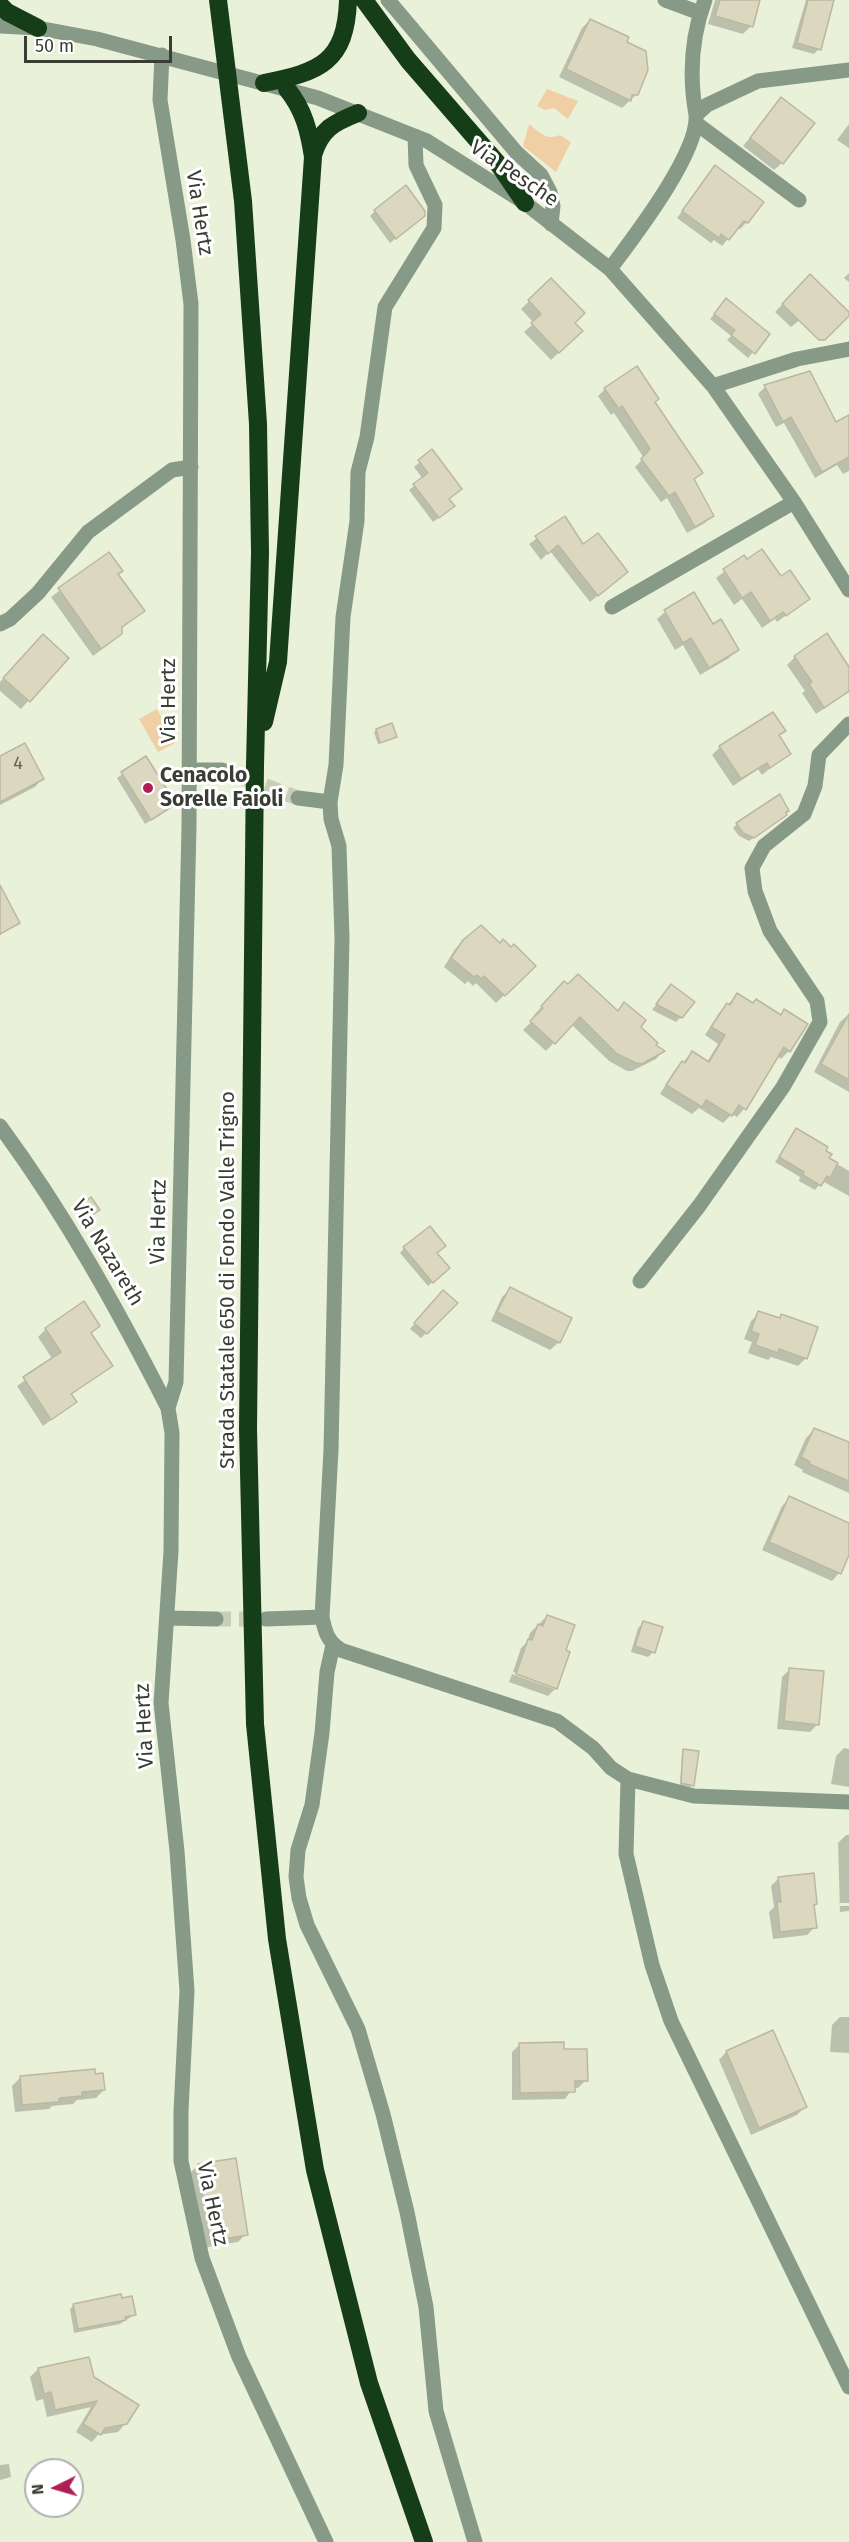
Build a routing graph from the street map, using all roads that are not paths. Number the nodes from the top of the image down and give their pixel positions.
1 (348, 0) edge
2 (364, 0) edge
3 (388, 0) edge
4 (665, 0) edge
5 (218, 1) edge
6 (0, 5) edge
7 (702, 7) edge
8 (0, 26) edge
9 (38, 28) junction
10 (162, 55) junction
11 (849, 70) edge
12 (264, 82) junction
13 (287, 89) junction
14 (358, 113) junction
15 (696, 120) junction
16 (415, 136) junction
17 (313, 157) junction
18 (799, 200) dead end
19 (525, 203) junction
20 (551, 224) junction
21 (610, 269) junction
22 (849, 349) edge
23 (713, 386) junction
24 (191, 467) junction
25 (794, 502) junction
26 (849, 590) edge
27 (612, 607) dead end
28 (0, 624) edge
29 (849, 724) edge
30 (255, 765) junction
31 (190, 770) junction
32 (222, 770) tunnel mouth
33 (298, 798) tunnel mouth
34 (330, 802) junction
35 (0, 1126) edge
36 (640, 1281) dead end
37 (168, 1408) junction
38 (322, 1617) junction
39 (168, 1618) junction
40 (216, 1619) tunnel mouth
41 (266, 1619) tunnel mouth
42 (333, 1645) junction
43 (628, 1779) junction
44 (849, 1802) edge
45 (849, 2387) edge
46 (326, 2542) edge
47 (424, 2542) edge
48 (476, 2542) edge

1 - 12 highway
2 - 19 highway
3 - 20 street
4 - 7 street
5 - 30 highway, Strada Statale 650 di Fondo Valle Trigno
6 - 9 highway
7 - 15 street
8 - 9 street, Via Pesche
9 - 10 street, Via Pesche
10 - 12 street, Via Pesche
10 - 24 street, Via Hertz
11 - 15 street
12 - 13 street, Via Pesche
13 - 14 street, Via Pesche
13 - 17 highway
14 - 16 street, Via Pesche
14 - 17 highway
15 - 18 street
15 - 21 street
16 - 19 street, Via Pesche
16 - 34 street
17 - 30 highway
19 - 20 street, Via Pesche
20 - 21 street, Via Pesche
21 - 23 street, Via Pesche
22 - 23 street
23 - 25 street, Via Pesche
24 - 28 street
24 - 31 street, Via Hertz
25 - 26 street, Via Pesche
25 - 27 street
29 - 36 street
30 - 47 highway, Strada Statale 650 di Fondo Valle Trigno
31 - 32 street
31 - 37 street, Via Hertz
33 - 34 street
34 - 38 street
35 - 37 street, Via Nazareth
37 - 39 street, Via Hertz
38 - 41 street
38 - 42 street
39 - 40 street
39 - 46 street, Via Hertz
42 - 43 street
42 - 48 street
43 - 44 street
43 - 45 street

